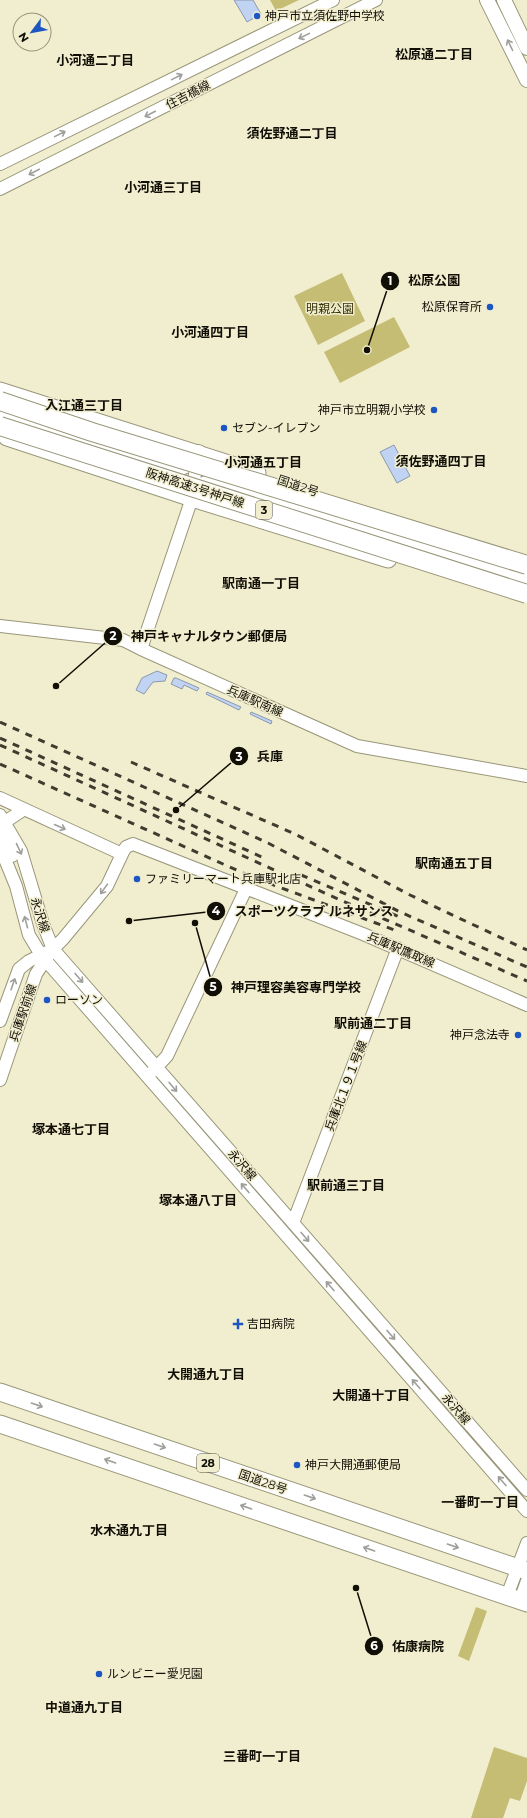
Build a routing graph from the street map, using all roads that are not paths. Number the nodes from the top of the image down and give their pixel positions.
1 (333, 0) edge
2 (376, 0) edge
3 (487, 0) edge
4 (504, 0) edge
5 (527, 48) edge
6 (527, 80) edge
7 (0, 164) edge
8 (0, 189) edge
9 (0, 391) edge
10 (0, 401) edge
11 (0, 413) edge
12 (0, 426) edge
13 (0, 435) edge
14 (198, 454) junction
15 (192, 498) junction
16 (527, 564) edge
17 (527, 582) edge
18 (527, 594) edge
19 (527, 597) edge
20 (0, 626) edge
21 (141, 649) junction
22 (527, 776) edge
23 (0, 798) edge
24 (23, 810) junction
25 (2, 818) edge
26 (0, 847) edge
27 (122, 854) junction
28 (16, 886) junction
29 (246, 889) junction
30 (398, 948) junction
31 (53, 949) junction
32 (43, 957) junction
33 (527, 1005) edge
34 (0, 1021) edge
35 (157, 1068) junction
36 (147, 1076) junction
37 (0, 1080) edge
38 (293, 1223) junction
39 (0, 1392) edge
40 (0, 1424) edge
41 (527, 1490) edge
42 (527, 1511) edge
43 (527, 1543) edge
44 (524, 1573) edge
45 (518, 1600) edge

7 -> 1 street, 住吉橋線
2 -> 8 street, 住吉橋線
6 -> 3 main road
4 - 5 main road
9 - 14 highway, 国道2号
10 - 16 highway, 阪神高速3号神戸線 / 3, bridge
11 - 14 highway
12 - 18 highway, 阪神高速3号神戸線 / 3, bridge
13 - 15 highway
14 - 15 street
14 - 16 highway, 国道2号
15 - 17 highway, 3
15 - 19 highway
15 - 21 street
20 - 21 street, 兵庫駅南線
21 - 22 street, 兵庫駅南線
23 - 24 street
24 - 25 street
24 -> 27 street
25 - 28 street
25 -> 31 street, 永沢線
26 - 28 street, 永沢線
27 - 29 street, 兵庫駅鷹取線
27 -> 31 street
32 -> 28 street, 永沢線
29 - 30 street, 兵庫駅鷹取線
29 - 35 street
30 - 33 street, 兵庫駅鷹取線
30 - 38 street, 兵庫北１９１号線
31 - 32 street
31 -> 35 street, 永沢線
34 -> 32 street, 兵庫駅前線
32 - 36 street, 永沢線
32 - 37 street, 兵庫駅前線
35 - 36 street
35 -> 38 street, 永沢線
42 -> 36 street, 永沢線
38 -> 41 street, 永沢線
39 -> 44 highway, 国道28号 / 28
45 -> 40 highway, 28
43 - 44 street
44 - 45 street

